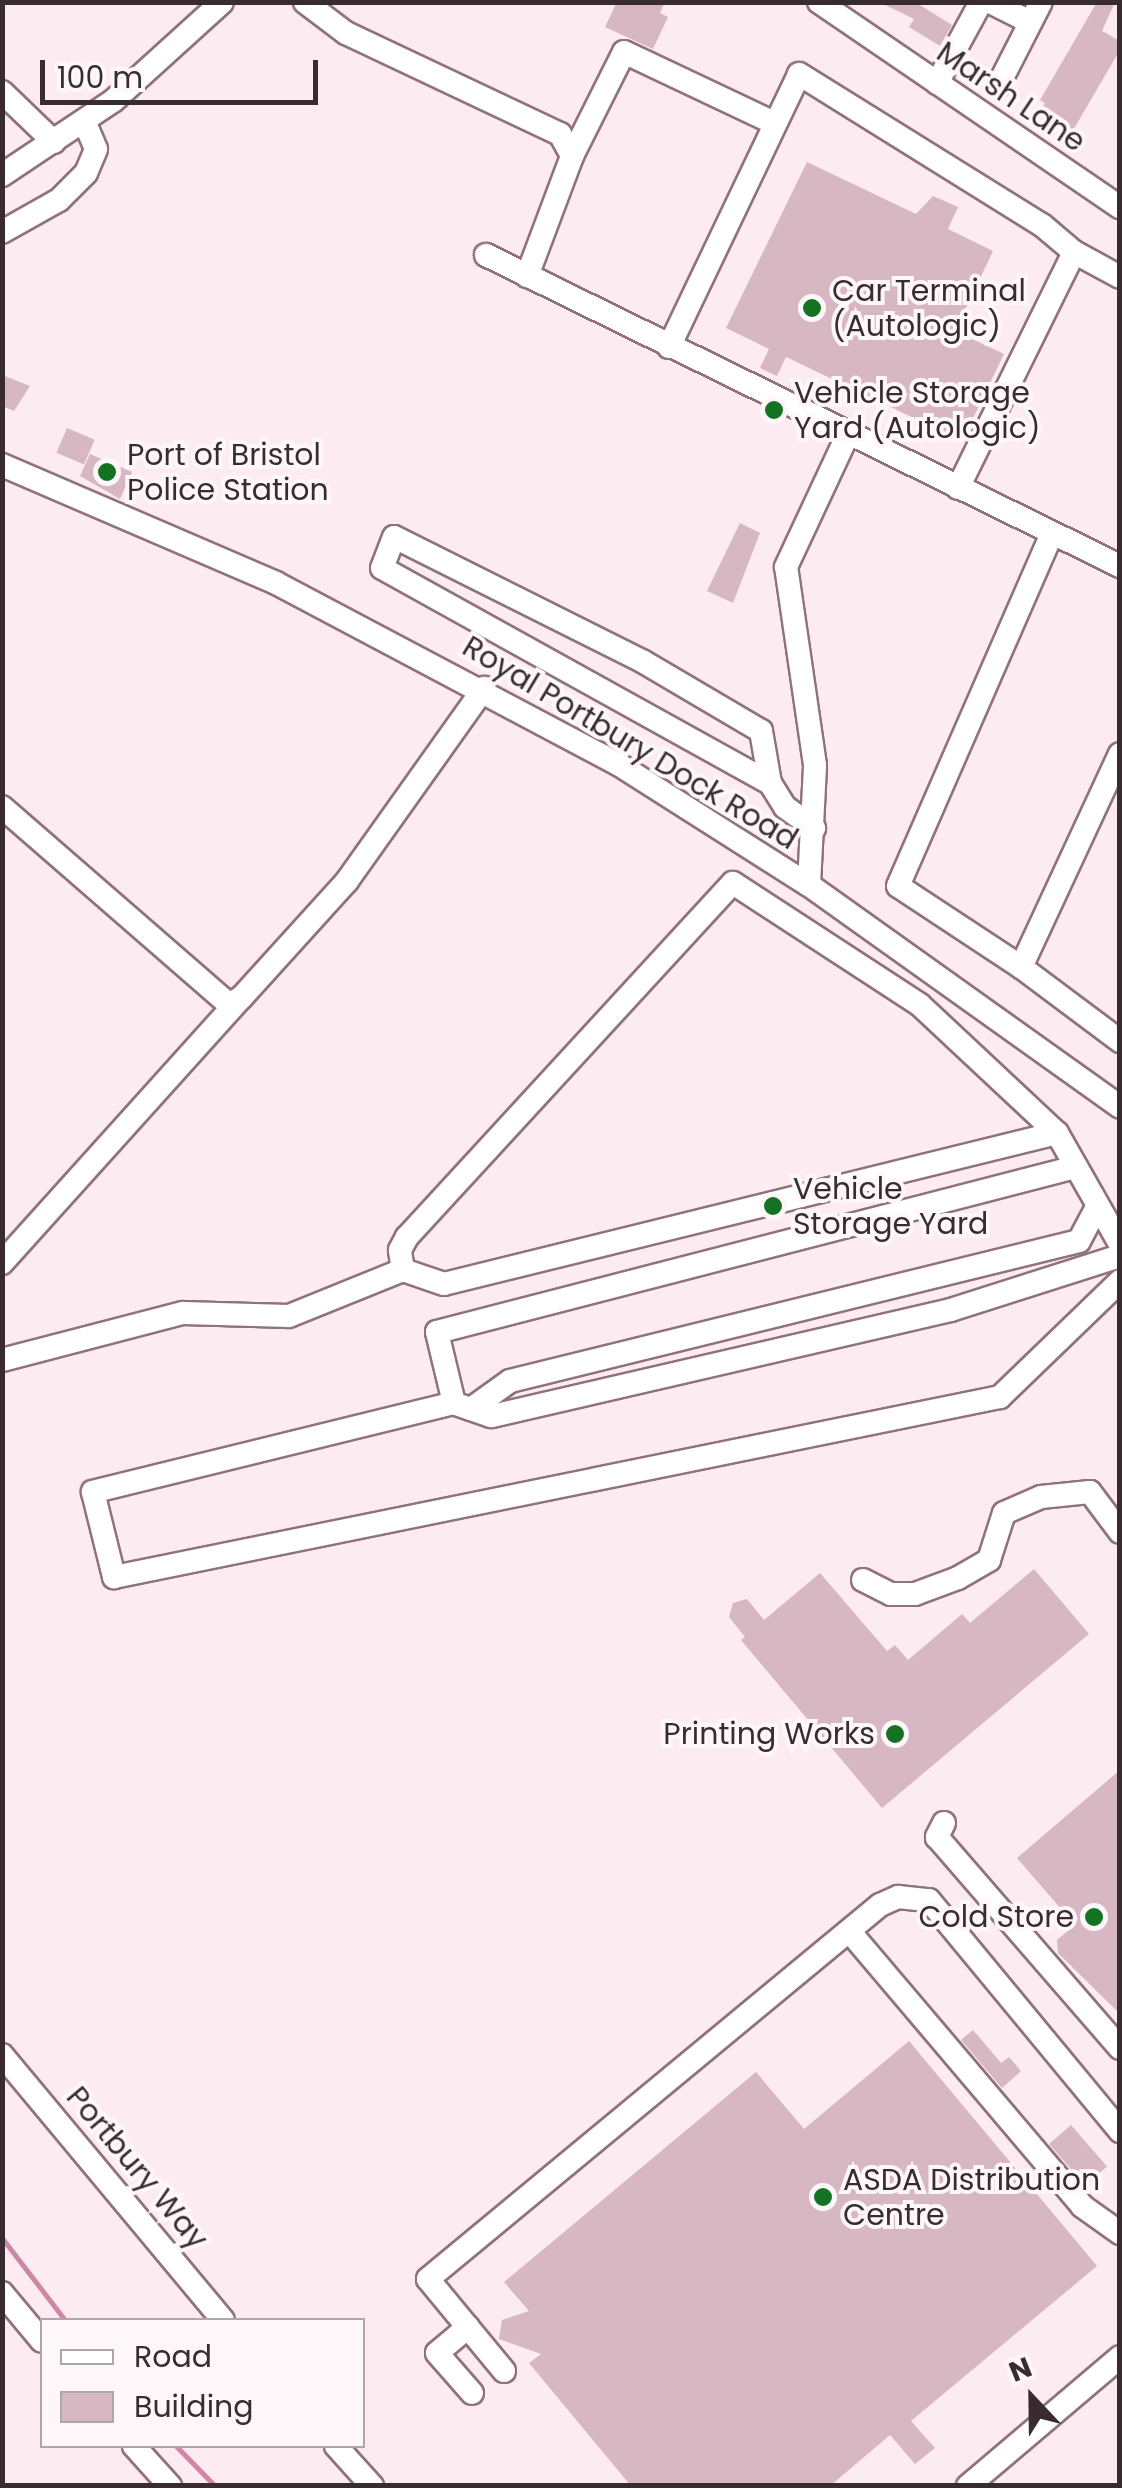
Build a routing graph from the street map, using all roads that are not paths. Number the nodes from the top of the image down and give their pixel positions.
1 (222, 2) edge
2 (304, 2) edge
3 (819, 2) edge
4 (981, 2) edge
5 (990, 2) edge
6 (1035, 12) edge
7 (937, 83) junction
8 (998, 86) dead end
9 (2, 92) edge
10 (84, 121) junction
11 (774, 123) junction
12 (54, 142) junction
13 (572, 156) junction
14 (2, 175) edge
15 (1120, 207) edge
16 (2, 232) edge
17 (1074, 252) junction
18 (486, 256) dead end
19 (527, 276) junction
20 (1120, 277) edge
21 (669, 347) junction
22 (847, 436) junction
23 (7, 470) edge
24 (958, 488) junction
25 (1052, 533) junction
26 (1120, 566) edge
27 (612, 646) junction
28 (484, 688) junction
29 (610, 690) junction
30 (1120, 754) edge
31 (770, 782) junction
32 (2, 807) edge
33 (814, 828) junction
34 (809, 885) junction
35 (1021, 967) junction
36 (242, 998) junction
37 (1120, 1040) edge
38 (1120, 1107) edge
39 (1057, 1134) junction
40 (1076, 1167) junction
41 (1098, 1206) junction
42 (1120, 1244) edge
43 (1120, 1256) edge
44 (2, 1263) edge
45 (403, 1270) junction
46 (1120, 1281) edge
47 (4, 1358) edge
48 (462, 1406) junction
49 (1120, 1532) edge
50 (864, 1580) dead end
51 (944, 1823) dead end
52 (850, 1932) junction
53 (1120, 2048) edge
54 (2, 2056) edge
55 (1120, 2131) edge
56 (1120, 2232) edge
57 (2, 2294) edge
58 (221, 2318) edge
59 (468, 2327) junction
60 (40, 2339) edge
61 (1120, 2357) edge
62 (504, 2371) dead end
63 (472, 2393) dead end
64 (136, 2448) edge
65 (338, 2448) edge
66 (170, 2486) edge
67 (372, 2486) edge
68 (968, 2486) edge

1 - 10 street
2 - 13 street
3 - 7 street, Marsh Lane
4 - 7 street
5 - 6 street
6 - 8 street
7 - 15 street, Marsh Lane
9 - 12 street
10 - 12 street
10 - 16 street
11 - 13 street
11 - 17 street
11 - 21 street
12 - 14 street
13 - 19 street
17 - 20 street
17 - 24 street
18 - 19 street
19 - 21 street
21 - 22 street
22 - 24 street
22 - 33 street
23 - 28 street, Royal Portbury Dock Road
24 - 25 street
25 - 26 street
25 - 35 street
27 - 29 street
27 - 29 street
27 - 31 street
28 - 34 street, Royal Portbury Dock Road
28 - 36 street
29 - 31 street
30 - 35 street
31 - 33 street
32 - 36 street
33 - 34 street
34 - 38 street, Royal Portbury Dock Road
35 - 37 street
36 - 44 street
39 - 40 street
39 - 45 street
39 - 45 street
40 - 41 street
40 - 48 street
41 - 42 street
41 - 48 street
43 - 48 street
45 - 47 street
46 - 48 street
49 - 50 street
51 - 53 street
52 - 55 street
52 - 56 street
52 - 59 street
54 - 58 street, Portbury Way
57 - 60 street
59 - 62 street
59 - 63 street
61 - 68 street
64 - 66 street
65 - 67 street

